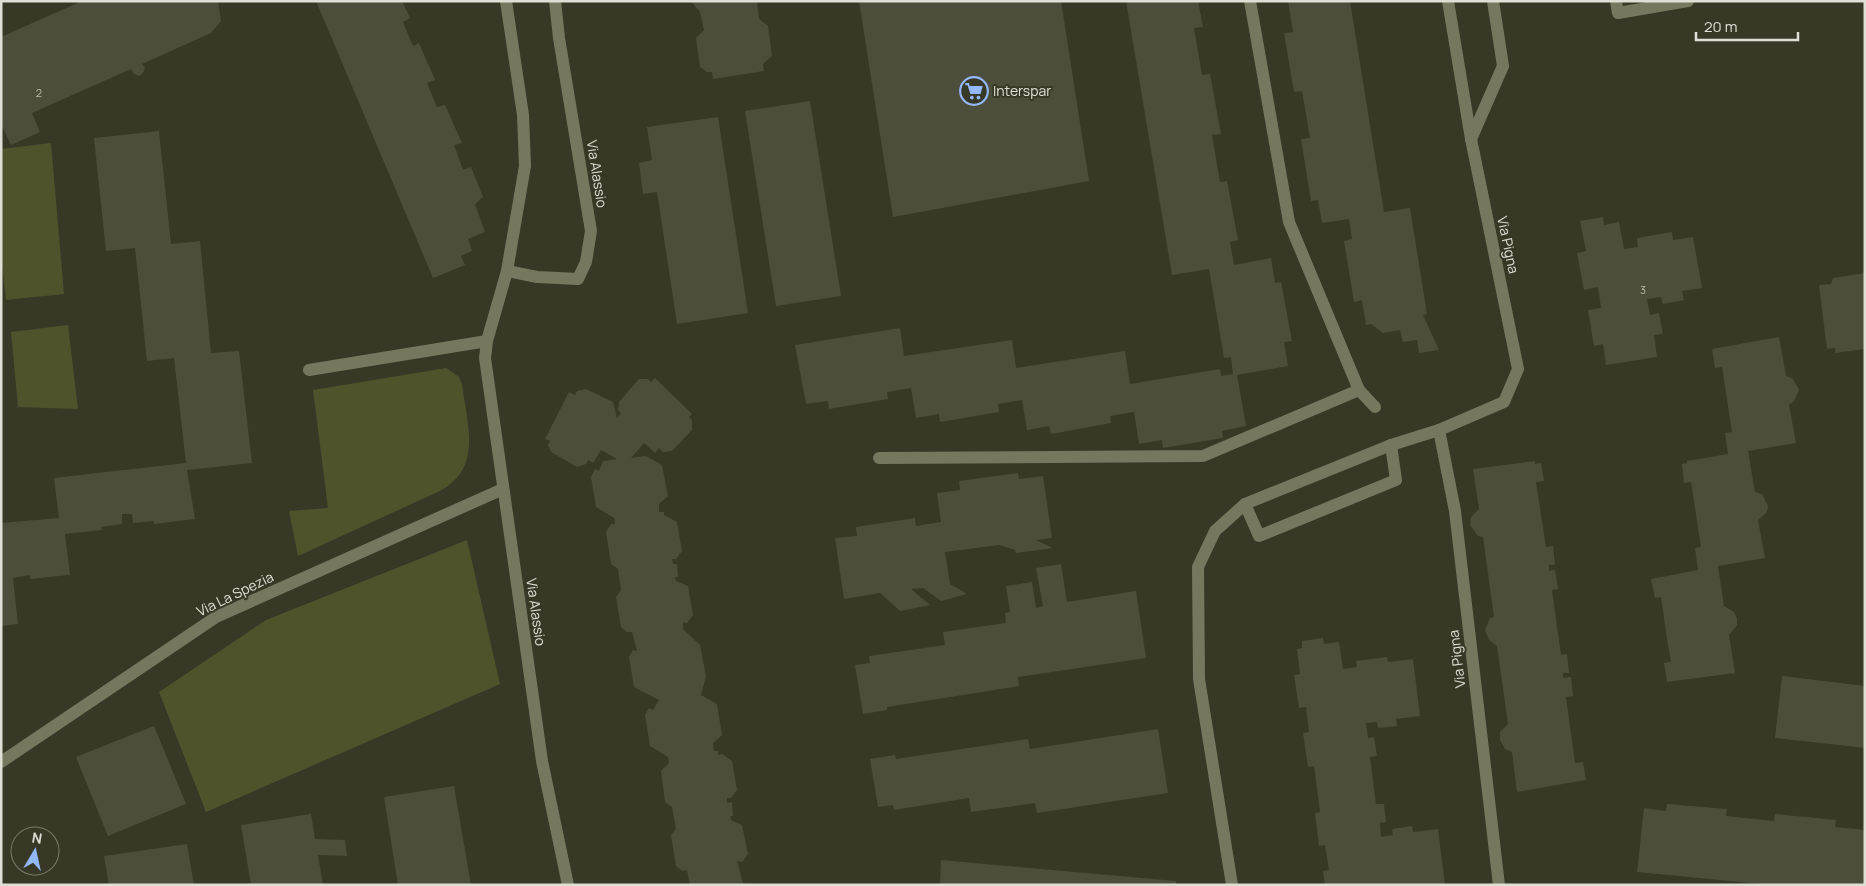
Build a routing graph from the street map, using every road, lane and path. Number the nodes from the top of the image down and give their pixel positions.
1 (506, 1) edge
2 (555, 1) edge
3 (1250, 1) edge
4 (1448, 1) edge
5 (1493, 1) edge
6 (1616, 1) edge
7 (1688, 1) edge
8 (1471, 140) junction
9 (507, 271) junction
10 (487, 341) junction
11 (309, 370) dead end
12 (1358, 390) junction
13 (1376, 406) dead end
14 (1439, 430) junction
15 (1391, 445) junction
16 (879, 458) dead end
17 (503, 489) junction
18 (1245, 504) junction
19 (1, 762) edge
20 (568, 885) edge
21 (1232, 885) edge
22 (1500, 885) edge

1 - 9 street, Via Alassio
2 - 9 street, Via Alassio
3 - 12 street
4 - 8 street, Via Pigna
5 - 8 street
6 - 7 street
8 - 14 street, Via Pigna
9 - 10 street, Via Alassio
10 - 11 street
10 - 17 street, Via Alassio
12 - 13 street
12 - 16 street
14 - 15 street, Via Pigna
14 - 22 street, Via Pigna
15 - 18 street, Via Pigna
15 - 18 street
17 - 19 street, Via La Spezia
17 - 20 street, Via Alassio
18 - 21 street, Via Pigna

